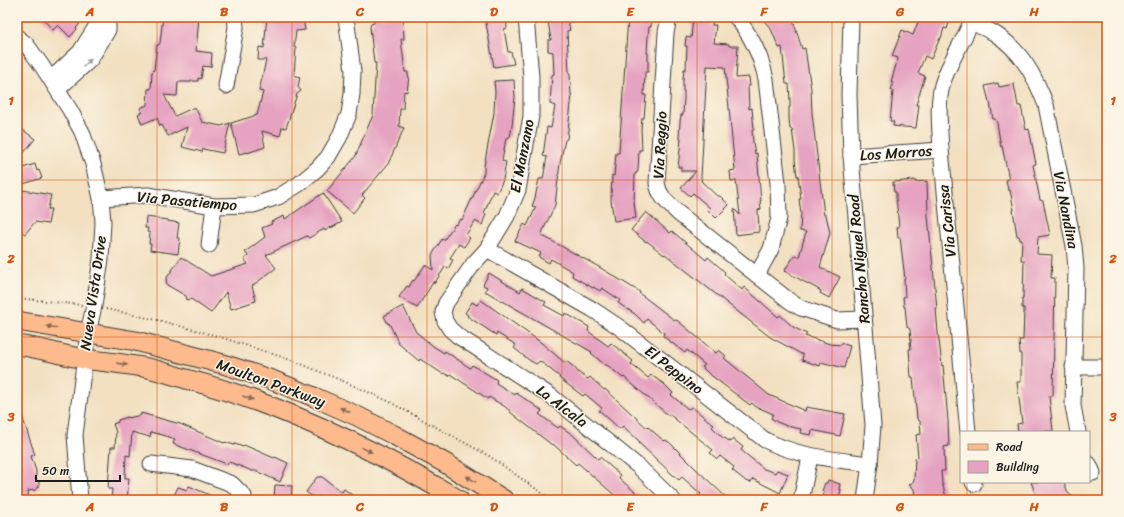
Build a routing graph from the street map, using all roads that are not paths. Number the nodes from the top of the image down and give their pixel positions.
1 (105, 17) edge
2 (108, 17) edge
3 (235, 17) edge
4 (346, 17) edge
5 (526, 17) edge
6 (669, 17) edge
7 (736, 17) edge
8 (851, 17) edge
9 (972, 19) edge
10 (17, 37) edge
11 (92, 44) junction
12 (55, 84) junction
13 (226, 86) dead end
14 (940, 150) junction
15 (851, 156) junction
16 (101, 198) junction
17 (214, 206) junction
18 (209, 245) dead end
19 (486, 249) junction
20 (757, 275) junction
21 (864, 319) junction
22 (17, 321) edge
23 (445, 321) joint
24 (88, 333) junction
25 (17, 345) edge
26 (84, 358) junction
27 (1073, 367) junction
28 (1107, 368) edge
29 (968, 431) edge
30 (1078, 431) edge
31 (810, 457) junction
32 (151, 464) dead end
33 (870, 464) junction
34 (244, 498) edge
35 (80, 500) edge
36 (458, 500) edge
37 (504, 500) edge
38 (673, 500) edge
39 (801, 500) edge
40 (865, 500) edge

1 - 11 street
2 - 11 street
3 - 13 street
4 - 17 street, Via Pasatiempo
5 - 19 street, El Manzano
6 - 20 street, Via Reggio
7 - 20 street
8 - 15 street, Rancho Niguel Road
9 - 14 street, Via Carissa
9 - 27 street, Via Nandina
10 - 12 street, Nueva Vista Drive
11 - 12 street
12 - 16 street, Nueva Vista Drive
14 - 15 street, Los Morros
14 - 29 street, Via Carissa
15 - 21 street, Rancho Niguel Road
16 - 17 street, Via Pasatiempo
16 - 24 street, Nueva Vista Drive
17 - 18 street
19 - 23 street, El Manzano
19 - 31 street, El Peppino
20 - 21 street, Via Reggio
21 - 33 street, Rancho Niguel Road
24 -> 22 main road, Moulton Parkway
23 - 38 street, La Alcala
24 - 26 street, Nueva Vista Drive
37 -> 24 main road, Moulton Parkway
25 - 26 main road, Moulton Parkway
26 - 35 street, Nueva Vista Drive
26 -> 36 main road, Moulton Parkway
27 - 28 street
27 - 30 street, Via Nandina
31 - 33 street, El Peppino
31 - 39 street
32 - 34 street
33 - 40 street, Rancho Niguel Road

